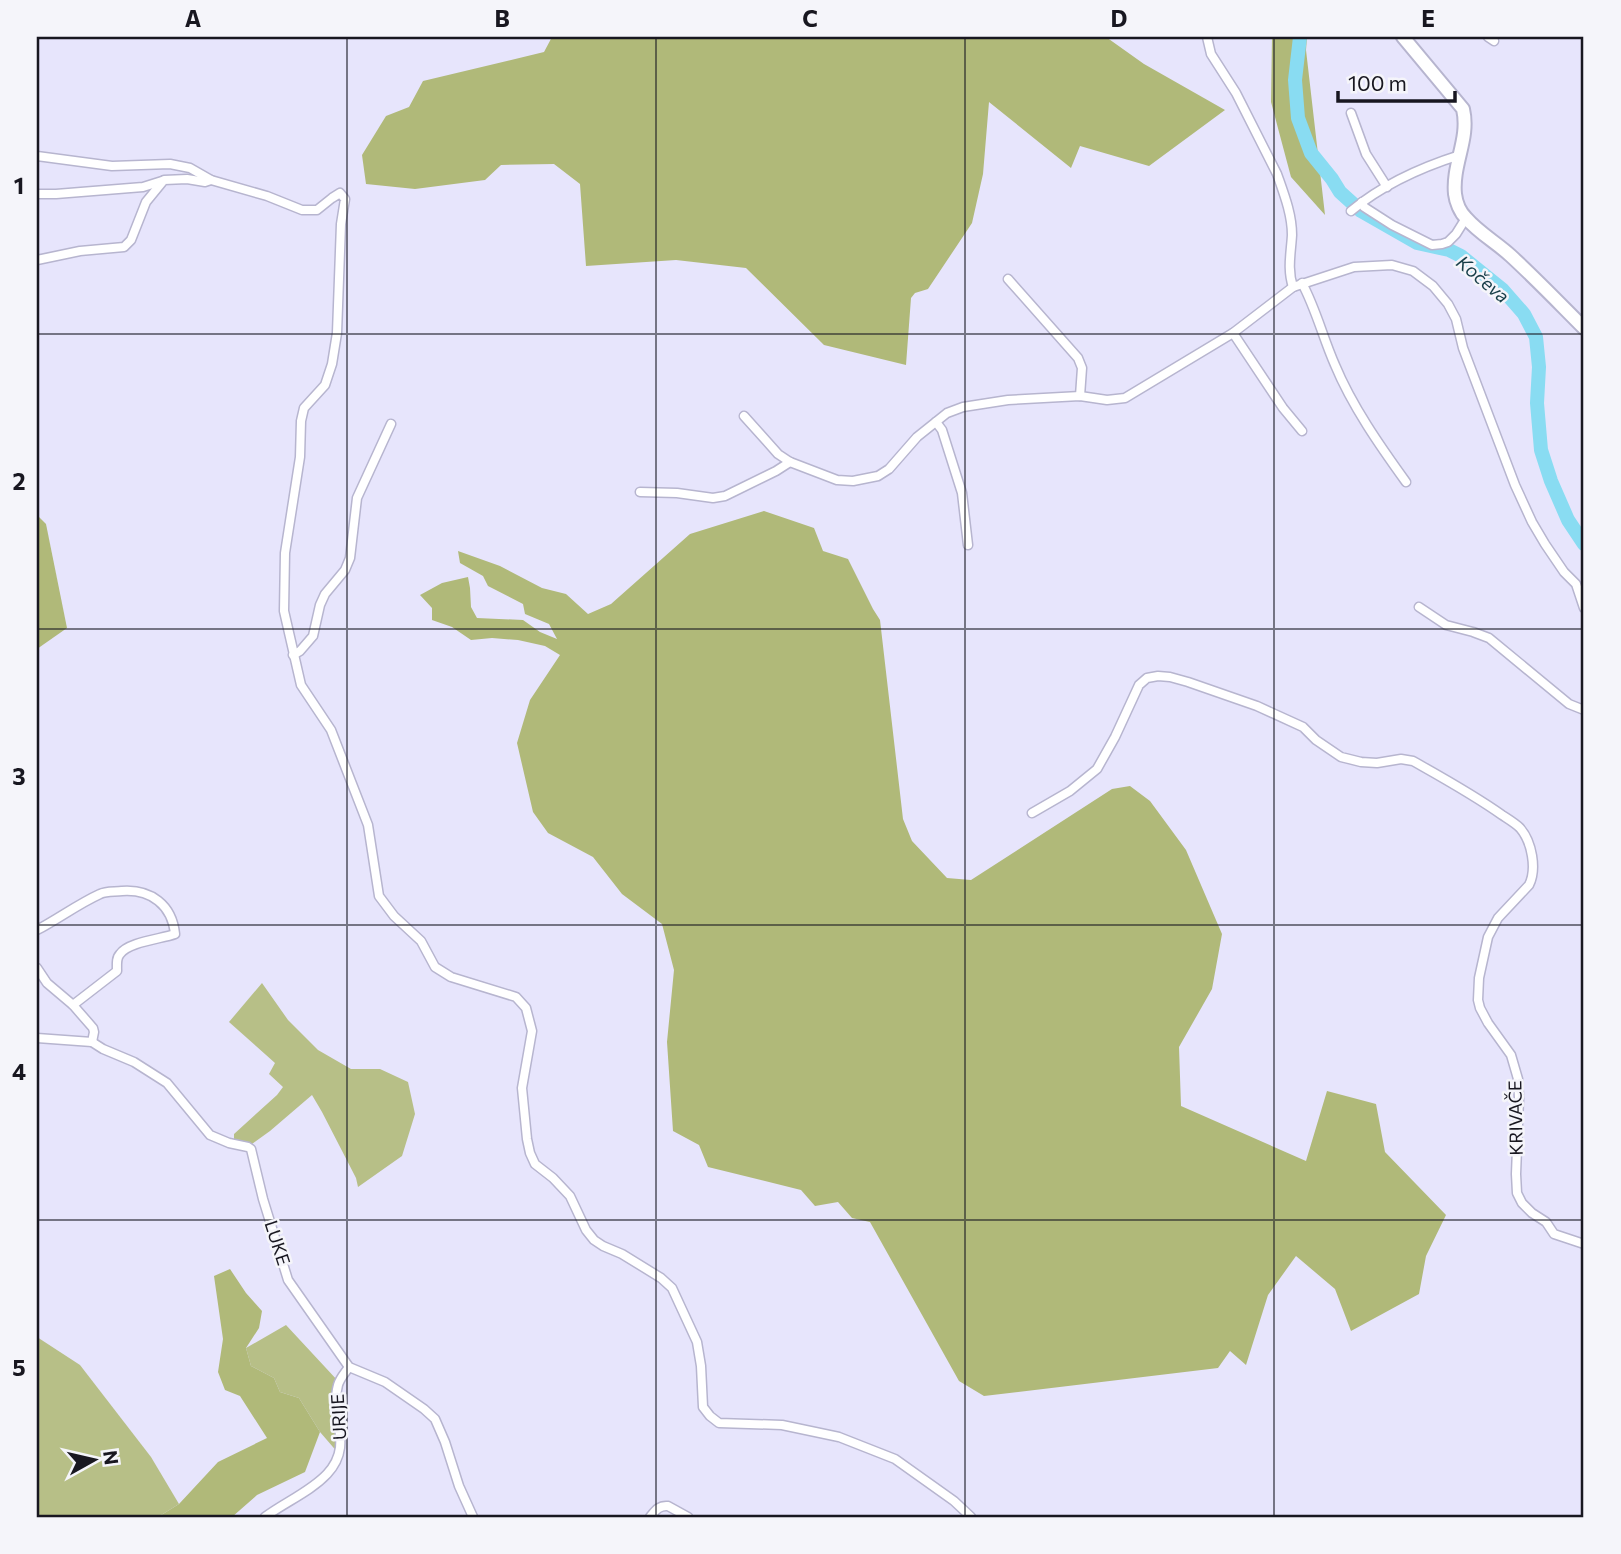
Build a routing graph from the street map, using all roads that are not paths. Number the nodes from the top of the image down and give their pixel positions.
1 (1207, 37) edge
2 (1403, 37) edge
3 (1351, 113) dead end
4 (1460, 155) junction
5 (37, 156) edge
6 (164, 180) junction
7 (211, 180) junction
8 (1387, 187) junction
9 (37, 194) edge
10 (1360, 203) junction
11 (1351, 210) dead end
12 (1466, 218) junction
13 (37, 260) edge
14 (1008, 279) dead end
15 (1297, 285) junction
16 (1584, 328) edge
17 (1233, 332) junction
18 (1080, 396) junction
19 (744, 416) dead end
20 (936, 422) junction
21 (391, 424) dead end
22 (1302, 431) dead end
23 (790, 462) junction
24 (1406, 482) dead end
25 (640, 492) dead end
26 (968, 545) dead end
27 (1419, 607) dead end
28 (1584, 608) edge
29 (293, 655) junction
30 (1584, 710) edge
31 (1032, 813) dead end
32 (37, 930) edge
33 (37, 968) edge
34 (73, 1005) junction
35 (37, 1038) edge
36 (92, 1042) junction
37 (1584, 1244) edge
38 (349, 1367) junction
39 (265, 1517) edge
40 (473, 1517) edge
41 (650, 1517) edge
42 (688, 1517) edge
43 (971, 1517) edge

1 - 15 street
2 - 4 main road
3 - 8 street
4 - 8 street
4 - 12 main road
5 - 7 street
6 - 7 street
6 - 9 street
6 - 13 street
7 - 29 street
8 - 10 street
10 - 11 street
10 - 12 street
12 - 16 main road
14 - 18 street
15 - 17 street
15 - 24 street
15 - 28 street
17 - 18 street
17 - 22 street
18 - 20 street
19 - 23 street
20 - 23 street
20 - 26 street
21 - 29 street
23 - 25 street
27 - 30 street
29 - 43 street
31 - 37 street, KRIVAČE
32 - 34 street
33 - 34 street
34 - 36 street
35 - 36 street, LUKE
36 - 38 street, LUKE
38 - 39 street, URIJE
38 - 40 street
41 - 42 street

